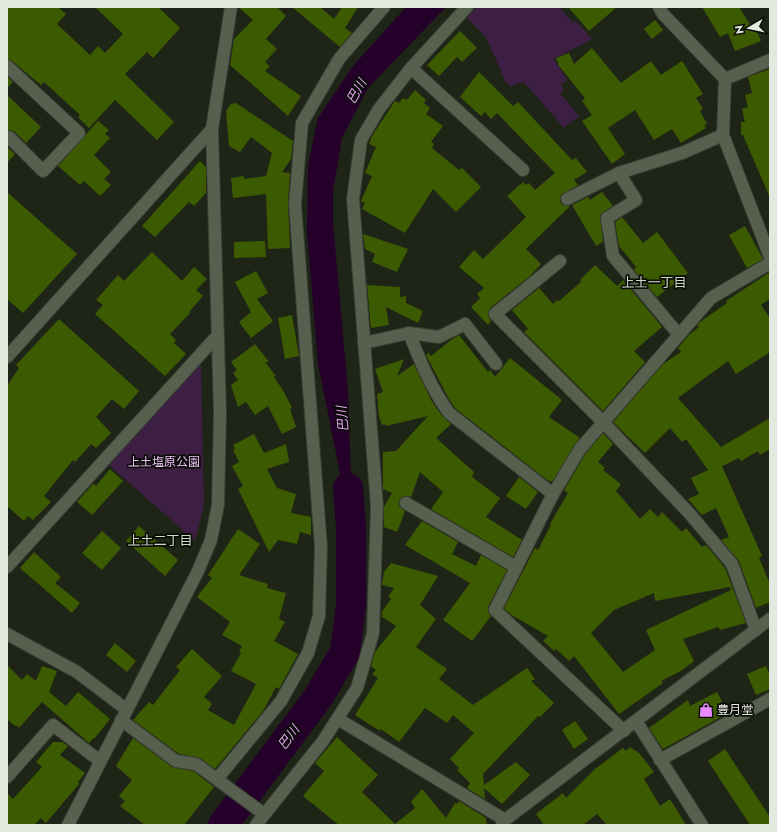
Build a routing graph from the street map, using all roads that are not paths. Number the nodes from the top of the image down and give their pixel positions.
1 (231, 7) edge
2 (384, 7) edge
3 (467, 7) edge
4 (659, 7) edge
5 (770, 60) edge
6 (7, 66) edge
7 (411, 68) junction
8 (725, 79) junction
9 (212, 129) junction
10 (723, 135) junction
11 (7, 140) edge
12 (523, 170) dead end
13 (619, 173) junction
14 (567, 199) dead end
15 (770, 257) edge
16 (560, 261) dead end
17 (770, 263) edge
18 (409, 333) junction
19 (218, 335) junction
20 (679, 335) junction
21 (364, 343) junction
22 (7, 357) edge
23 (496, 364) dead end
24 (603, 422) junction
25 (553, 494) junction
26 (406, 503) dead end
27 (7, 567) edge
28 (516, 567) junction
29 (770, 619) edge
30 (756, 630) junction
31 (7, 634) edge
32 (770, 699) edge
33 (124, 715) junction
34 (338, 719) junction
35 (636, 721) junction
36 (624, 731) junction
37 (660, 760) junction
38 (100, 761) junction
39 (7, 777) edge
40 (217, 779) junction
41 (264, 814) junction
42 (504, 823) edge
43 (68, 825) edge
44 (256, 825) edge
45 (702, 825) edge

1 - 9 street
2 - 40 street
3 - 7 street
4 - 8 street
5 - 8 street
6 - 11 street
7 - 12 street
7 - 21 street
8 - 10 street
9 - 19 street
9 - 22 street
10 - 13 street
10 - 15 street
13 - 14 street
13 - 20 street
16 - 24 street
17 - 20 street
18 - 21 street
18 - 23 street
18 - 25 street
19 - 27 street
19 - 33 street
20 - 24 street
21 - 34 street
24 - 25 street
24 - 30 street
25 - 28 street
26 - 28 street
28 - 36 street
29 - 30 street
30 - 35 street
31 - 33 street
32 - 37 street
33 - 38 street
33 - 40 street
34 - 41 street
34 - 42 street
35 - 36 street
35 - 37 street
36 - 42 street
37 - 45 street
38 - 39 street
38 - 43 street
40 - 41 street
41 - 44 street

